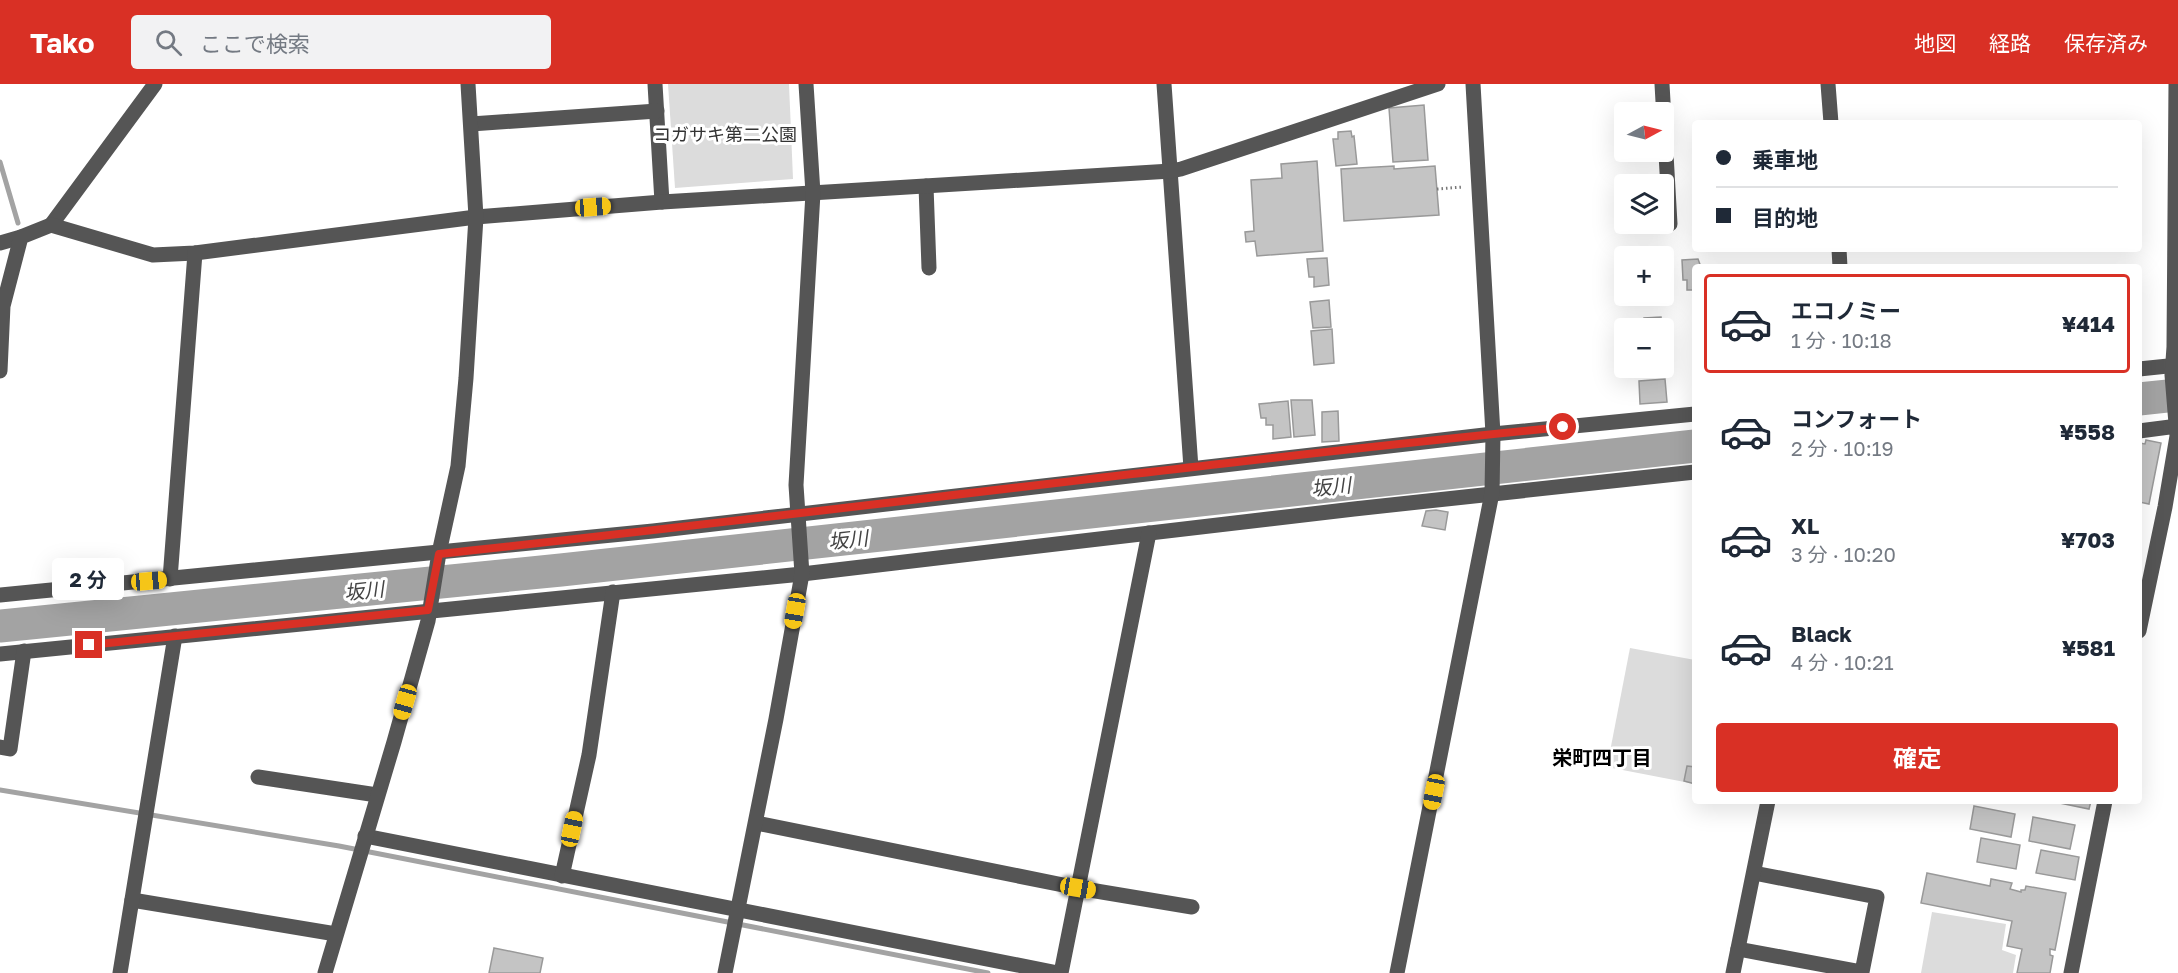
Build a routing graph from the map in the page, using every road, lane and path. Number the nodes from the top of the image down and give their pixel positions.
1 (155, 84) edge
2 (468, 84) edge
3 (655, 84) edge
4 (806, 84) edge
5 (1164, 84) edge
6 (1438, 84) edge
7 (1473, 84) edge
8 (1662, 84) edge
9 (1828, 84) edge
10 (2176, 84) edge
11 (657, 111) junction
12 (1831, 120) edge
13 (471, 124) junction
14 (1171, 171) junction
15 (1667, 174) edge
16 (926, 186) junction
17 (1480, 186) junction
18 (1437, 189) dead end
19 (813, 193) junction
20 (662, 202) junction
21 (477, 217) junction
22 (51, 225) junction
23 (21, 237) junction
24 (0, 243) edge
25 (195, 254) junction
26 (929, 268) dead end
27 (2175, 365) edge
28 (2142, 369) edge
29 (0, 371) edge
30 (1692, 414) edge
31 (2177, 426) edge
32 (2142, 430) edge
33 (1493, 439) junction
34 (1191, 468) junction
35 (1692, 472) edge
36 (1492, 490) junction
37 (2171, 508) edge
38 (796, 514) junction
39 (1149, 533) junction
40 (438, 557) junction
41 (802, 574) junction
42 (170, 579) junction
43 (613, 592) junction
44 (0, 595) edge
45 (429, 607) junction
46 (2142, 619) edge
47 (175, 636) junction
48 (24, 651) junction
49 (0, 654) edge
50 (0, 747) edge
51 (258, 777) dead end
52 (377, 795) junction
53 (1767, 804) edge
54 (2104, 804) edge
55 (756, 823) junction
56 (362, 846) junction
57 (1754, 873) junction
58 (562, 876) junction
59 (1078, 888) junction
60 (132, 900) junction
61 (1192, 908) dead end
62 (736, 918) junction
63 (336, 934) junction
64 (1738, 949) junction
65 (123, 972) edge
66 (325, 973) edge
67 (725, 973) edge
68 (1060, 973) edge
69 (1397, 973) edge
70 (1733, 973) edge
71 (2071, 973) edge

1 - 22 street
2 - 13 street
3 - 11 street
4 - 19 street
5 - 14 street
6 - 14 street
7 - 17 street
8 - 15 street
9 - 12 street
10 - 27 street
11 - 13 street
11 - 20 street
13 - 21 street
14 - 16 street
14 - 34 street
16 - 19 street
16 - 26 street
17 - 18 path
17 - 33 street
19 - 20 street
19 - 38 street
20 - 21 street
21 - 25 street
21 - 40 street
22 - 23 street
22 - 25 street
23 - 24 street
23 - 29 street
25 - 42 street
27 - 28 street
27 - 31 street
30 - 33 street
31 - 32 street
31 - 37 street
33 - 34 street
33 - 36 street
34 - 38 street
35 - 36 street
36 - 39 street
36 - 69 street
37 - 46 street
38 - 40 street
38 - 41 street
39 - 41 street
39 - 59 street
40 - 42 street
40 - 45 street
41 - 43 street
41 - 55 street
42 - 44 street
43 - 45 street
43 - 58 street
45 - 47 street
45 - 52 street
47 - 48 street
47 - 60 street
48 - 49 street
48 - 50 street
51 - 52 street
52 - 56 street
53 - 57 street
54 - 71 street
55 - 59 street
55 - 62 street
56 - 58 street
56 - 63 street
57 - 64 street
57 - 64 street
58 - 62 street
59 - 61 street
59 - 68 street
60 - 63 street
60 - 65 street
62 - 67 street
62 - 68 street
63 - 66 street
64 - 70 street

